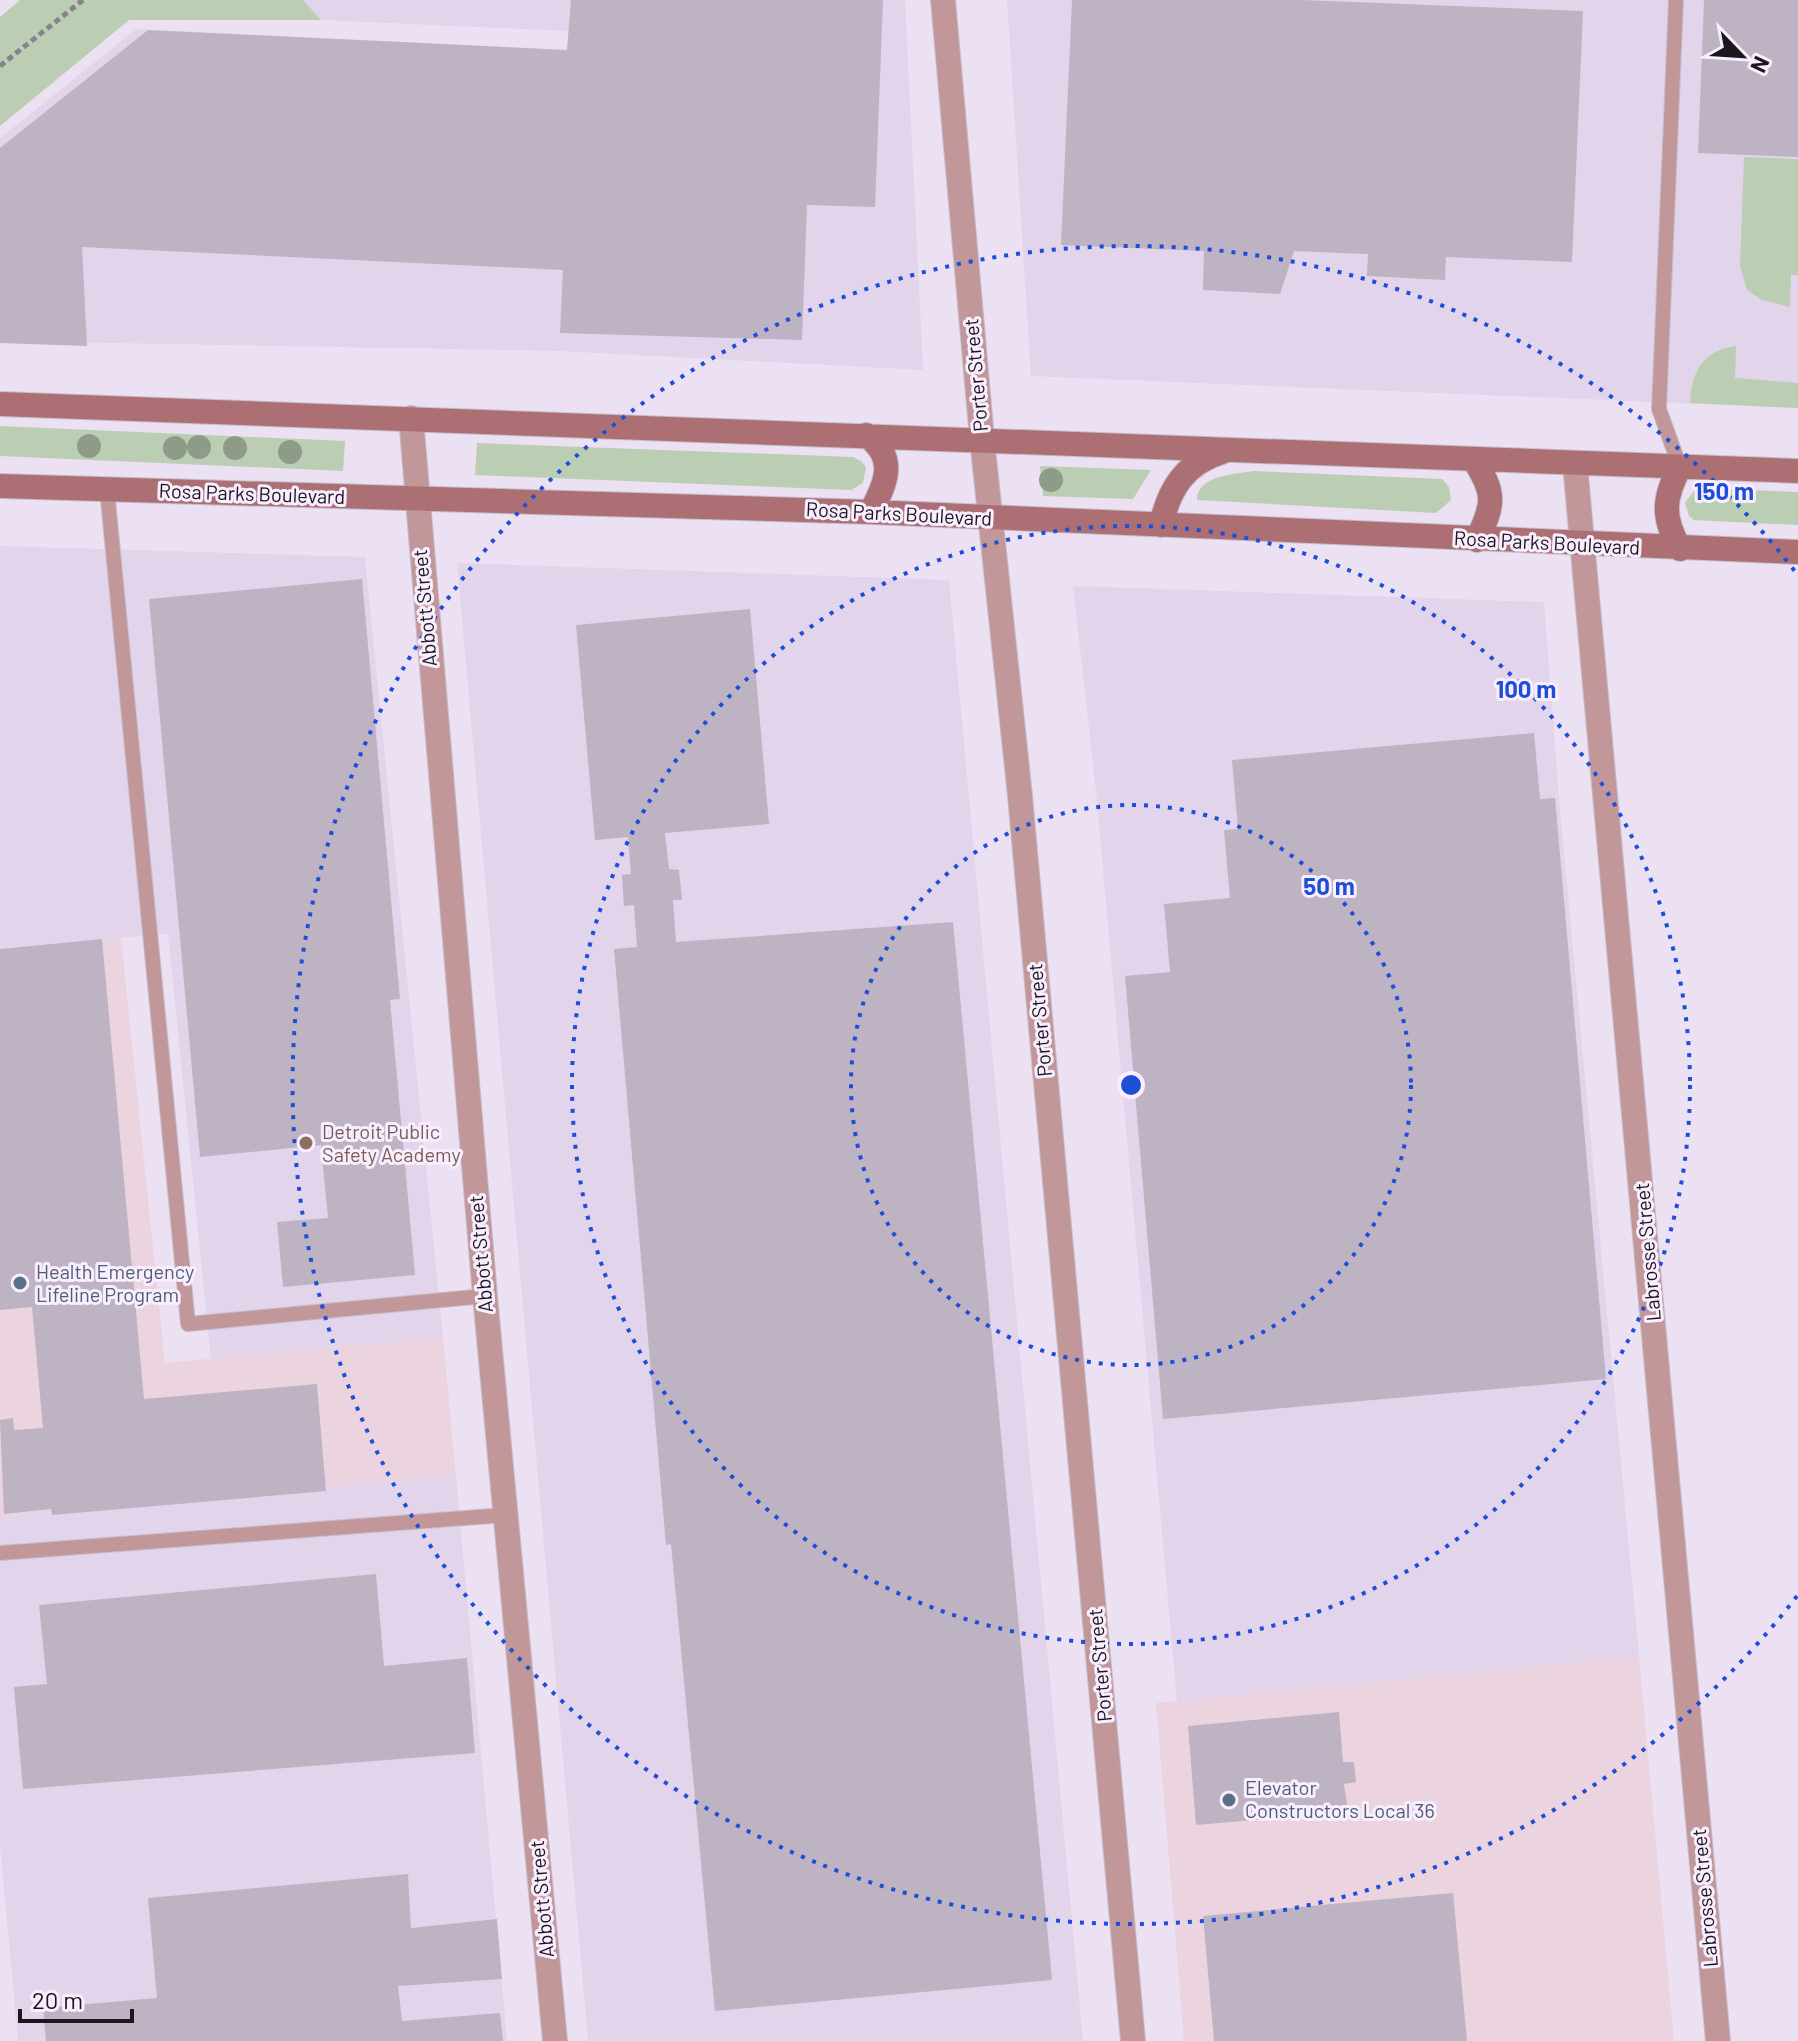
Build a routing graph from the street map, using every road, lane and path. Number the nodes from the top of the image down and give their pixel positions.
1 (83, 0) edge
2 (943, 0) edge
3 (1676, 0) edge
4 (0, 66) edge
5 (0, 404) edge
6 (411, 418) junction
7 (866, 435) junction
8 (982, 439) junction
9 (1232, 449) junction
10 (1474, 460) junction
11 (1575, 464) junction
12 (1680, 467) junction
13 (1798, 471) edge
14 (0, 486) edge
15 (107, 490) junction
16 (415, 499) junction
17 (871, 512) junction
18 (993, 519) junction
19 (1161, 525) junction
20 (1477, 540) junction
21 (1584, 545) junction
22 (1680, 549) junction
23 (1798, 552) edge
24 (485, 1296) junction
25 (505, 1515) junction
26 (0, 1553) edge
27 (555, 2041) edge
28 (1133, 2041) edge
29 (1718, 2041) edge

1 - 4 path
2 - 8 street, Porter Street
3 - 12 lane
5 - 6 main road
6 - 7 main road
6 - 16 street, Abbott Street
7 - 8 main road
7 - 17 main road
8 - 9 main road
8 - 18 street, Porter Street
9 - 10 main road
9 - 19 main road
10 - 11 main road
10 - 20 main road
11 - 12 main road
11 - 21 street, Labrosse Street
12 - 13 main road
12 - 22 main road
14 - 15 main road, Rosa Parks Boulevard
15 - 16 main road, Rosa Parks Boulevard
15 - 24 lane
16 - 17 main road, Rosa Parks Boulevard
16 - 24 street, Abbott Street
17 - 18 main road, Rosa Parks Boulevard
18 - 19 main road, Rosa Parks Boulevard
18 - 28 street, Porter Street
19 - 20 main road, Rosa Parks Boulevard
20 - 21 main road, Rosa Parks Boulevard
21 - 22 main road, Rosa Parks Boulevard
21 - 29 street, Labrosse Street
22 - 23 main road, Rosa Parks Boulevard
24 - 25 street, Abbott Street
25 - 26 lane
25 - 27 street, Abbott Street

